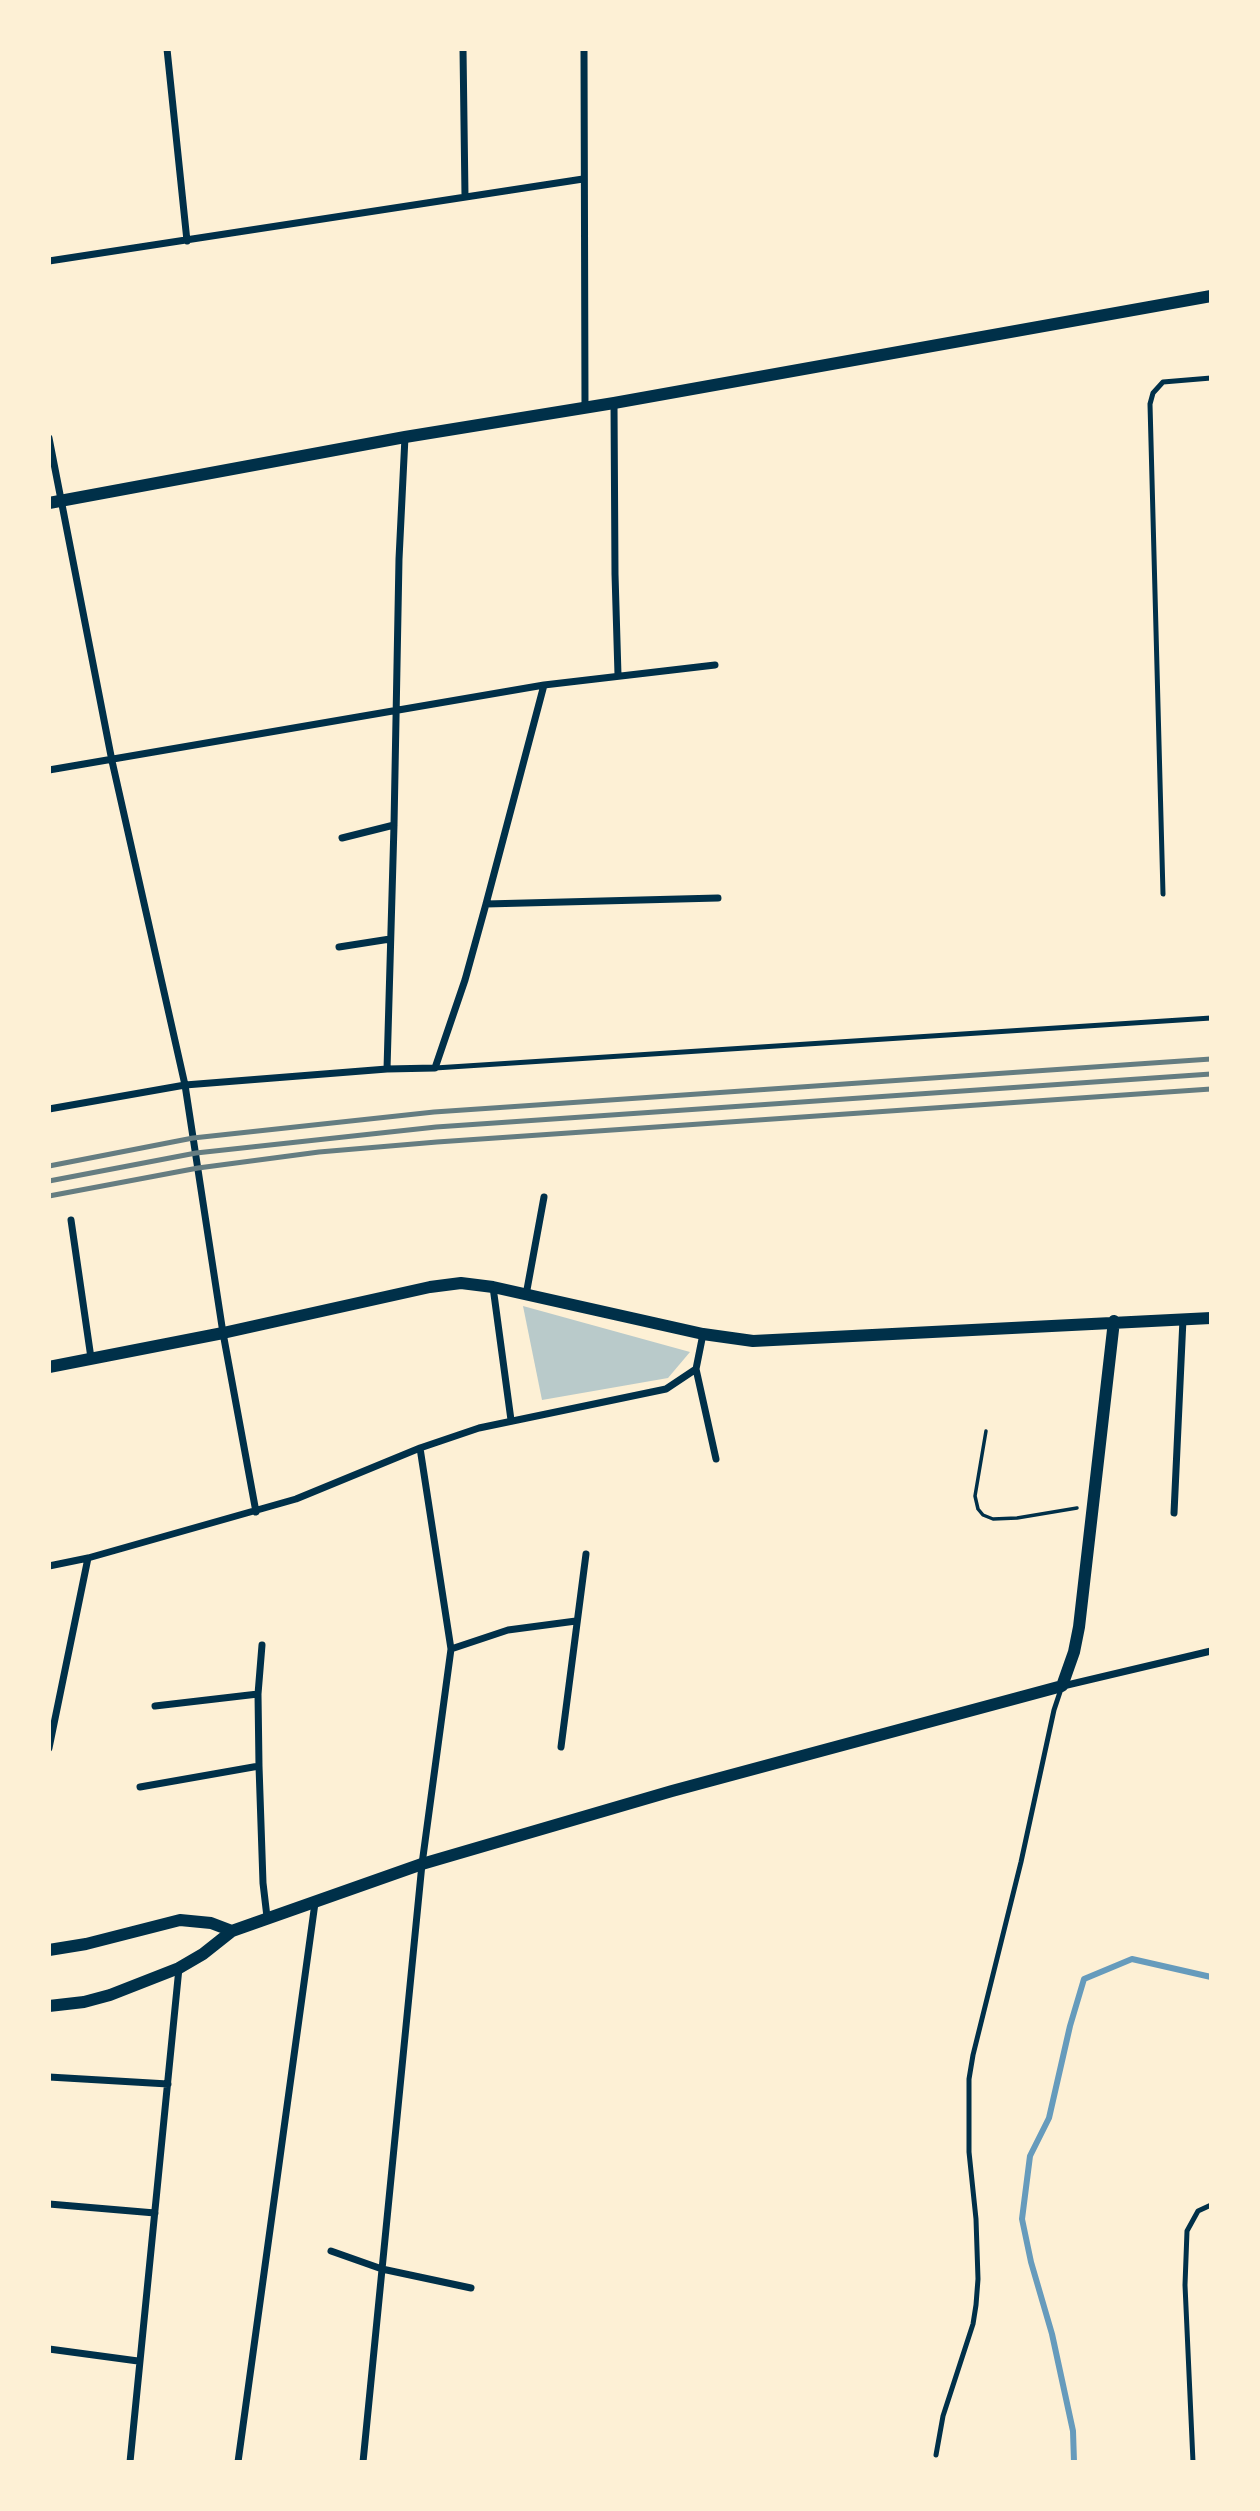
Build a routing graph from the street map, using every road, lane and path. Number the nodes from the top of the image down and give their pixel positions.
1 (167, 49) edge
2 (463, 49) edge
3 (584, 49) edge
4 (583, 179) junction
5 (465, 196) junction
6 (187, 241) junction
7 (49, 261) edge
8 (1211, 296) edge
9 (1211, 378) edge
10 (614, 403) junction
11 (585, 407) junction
12 (405, 438) junction
13 (49, 439) edge
14 (55, 502) edge
15 (715, 665) dead end
16 (618, 675) junction
17 (544, 685) junction
18 (396, 709) junction
19 (112, 761) junction
20 (49, 770) edge
21 (394, 825) junction
22 (342, 838) dead end
23 (1163, 894) dead end
24 (718, 898) dead end
25 (486, 904) junction
26 (390, 939) junction
27 (339, 947) dead end
28 (1211, 1018) edge
29 (435, 1068) junction
30 (387, 1069) junction
31 (185, 1085) junction
32 (49, 1109) edge
33 (544, 1197) dead end
34 (71, 1220) dead end
35 (493, 1287) junction
36 (526, 1295) junction
37 (1183, 1318) junction
38 (1211, 1318) edge
39 (1114, 1321) junction
40 (223, 1333) junction
41 (703, 1335) junction
42 (91, 1358) junction
43 (49, 1367) edge
44 (696, 1369) junction
45 (511, 1420) junction
46 (986, 1431) dead end
47 (421, 1448) junction
48 (716, 1459) dead end
49 (1093, 1506) junction
50 (256, 1511) junction
51 (1174, 1513) dead end
52 (586, 1554) dead end
53 (88, 1558) junction
54 (49, 1566) edge
55 (576, 1621) junction
56 (262, 1645) dead end
57 (451, 1649) junction
58 (1211, 1651) edge
59 (1062, 1686) junction
60 (258, 1694) junction
61 (155, 1706) dead end
62 (561, 1747) dead end
63 (49, 1748) edge
64 (259, 1766) junction
65 (140, 1787) dead end
66 (422, 1864) junction
67 (315, 1903) junction
68 (267, 1917) junction
69 (232, 1931) junction
70 (49, 1950) edge
71 (179, 1968) junction
72 (49, 2006) edge
73 (49, 2077) edge
74 (168, 2084) junction
75 (49, 2204) edge
76 (1211, 2205) edge
77 (155, 2213) junction
78 (331, 2251) dead end
79 (382, 2269) junction
80 (471, 2288) dead end
81 (49, 2349) edge
82 (138, 2361) junction
83 (936, 2455) dead end
84 (130, 2462) edge
85 (238, 2462) edge
86 (363, 2462) edge
87 (1193, 2462) edge

1 - 6 street
2 - 5 street
3 - 4 street
4 - 5 street
4 - 11 street
5 - 6 street
6 - 7 street
8 - 10 street
9 - 23 lane
10 - 11 street
10 - 16 street
11 - 12 street
12 - 14 street
12 - 18 street
13 - 14 street
14 - 19 street
15 - 16 street
16 - 17 street
17 - 18 street
17 - 25 street
18 - 19 street
18 - 21 street
19 - 20 street
19 - 31 street
21 - 22 street
21 - 26 street
24 - 25 street
25 - 29 street
26 - 27 street
26 - 30 street
28 - 29 lane
29 - 30 street
30 - 31 street
31 - 32 street
31 - 40 street
33 - 36 street
34 - 42 street
35 - 36 street
35 - 40 street
35 - 45 street
36 - 41 street
37 - 38 street
37 - 39 street
37 - 51 street
39 - 41 street
39 - 49 street
40 - 42 street
40 - 50 street
41 - 44 street
42 - 43 street
44 - 45 street
44 - 48 street
45 - 47 street
46 - 49 path
47 - 50 street
47 - 57 street
49 - 59 street
50 - 53 street
52 - 55 street
53 - 54 street
53 - 63 street
55 - 57 street
55 - 62 street
56 - 60 street
57 - 66 street
58 - 59 street
59 - 66 street
59 - 83 lane
60 - 61 street
60 - 64 street
64 - 65 street
64 - 68 street
66 - 67 street
66 - 79 street
67 - 68 street
67 - 85 street
68 - 69 street
69 - 70 street
69 - 71 street
71 - 72 street
71 - 74 street
73 - 74 street
74 - 77 street
75 - 77 street
76 - 87 lane
77 - 82 street
78 - 79 street
79 - 80 street
79 - 86 street
81 - 82 street
82 - 84 street

